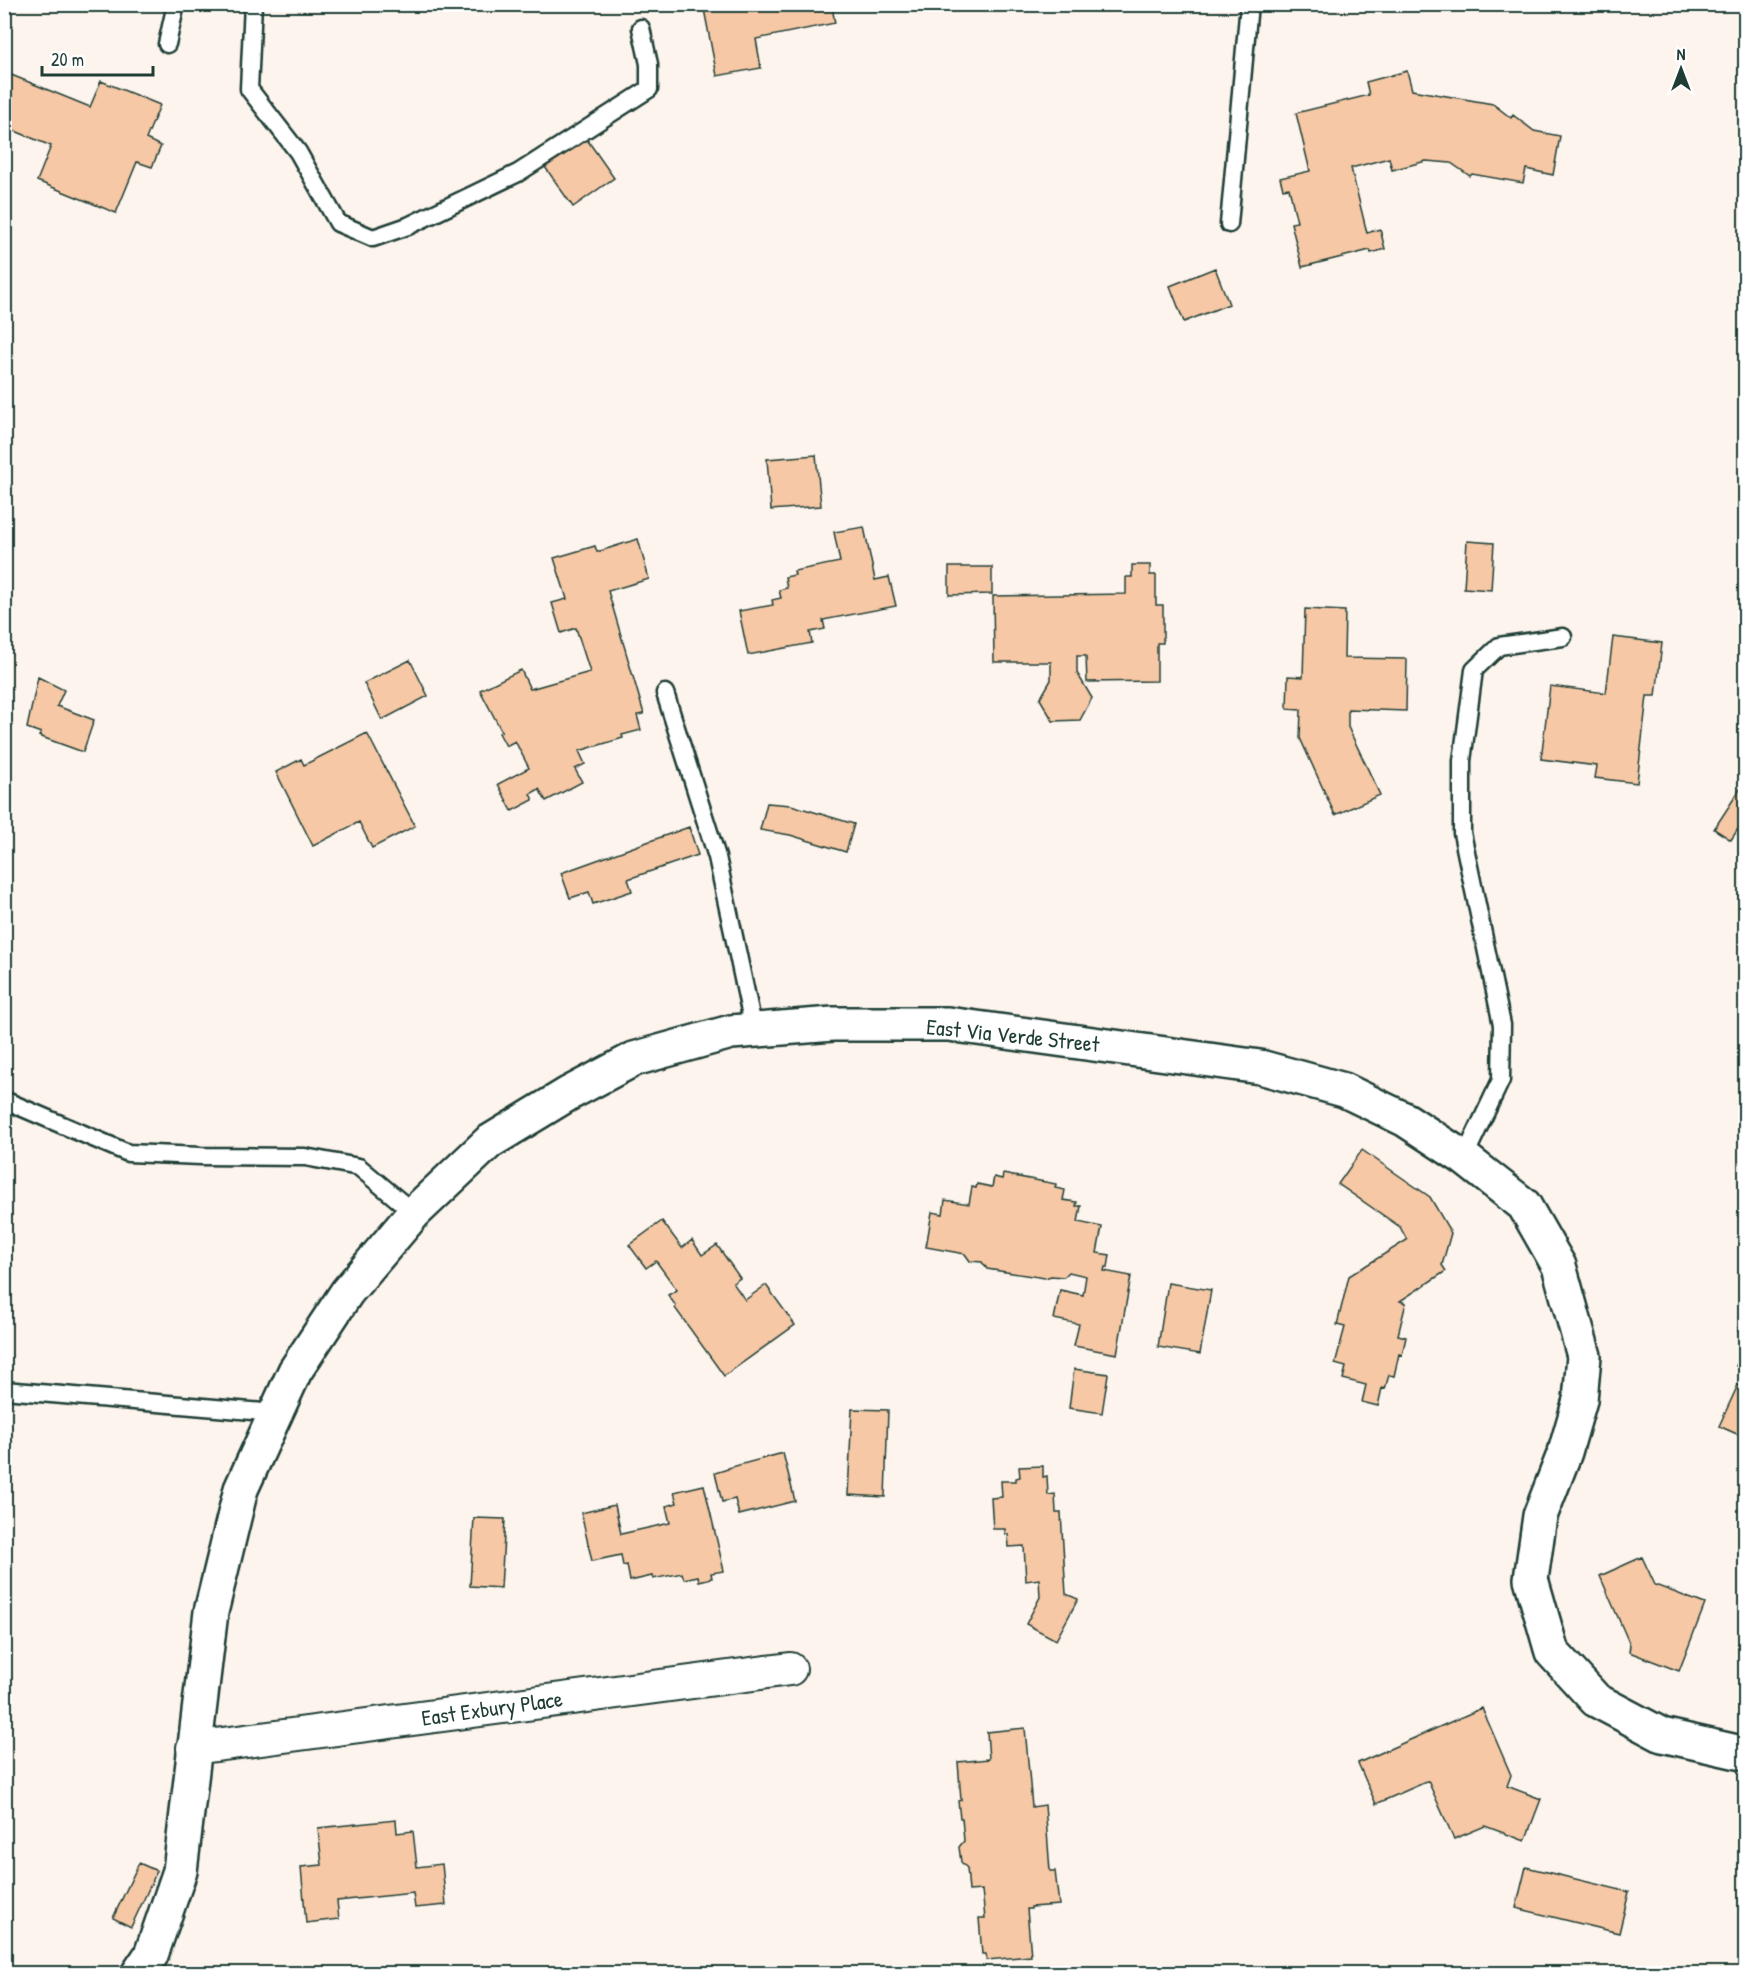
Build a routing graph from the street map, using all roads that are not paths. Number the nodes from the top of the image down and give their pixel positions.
1 (176, 4) edge
2 (253, 4) edge
3 (1249, 4) edge
4 (641, 28) dead end
5 (167, 44) dead end
6 (1229, 224) dead end
7 (1563, 637) dead end
8 (665, 693) dead end
9 (754, 1030) junction
10 (4, 1100) edge
11 (1464, 1158) junction
12 (414, 1213) junction
13 (4, 1390) edge
14 (275, 1413) junction
15 (790, 1669) dead end
16 (193, 1748) junction
17 (1746, 1754) edge
18 (138, 1974) edge

1 - 5 lane
2 - 4 lane
3 - 6 lane
7 - 11 lane
8 - 9 lane
9 - 11 street, East Via Verde Street
9 - 12 street, East Via Verde Street
10 - 12 lane
11 - 17 street, East Via Verde Street
12 - 14 street, East Via Verde Street
13 - 14 lane
14 - 16 street, East Via Verde Street
15 - 16 street, East Exbury Place
16 - 18 street, East Via Verde Street

